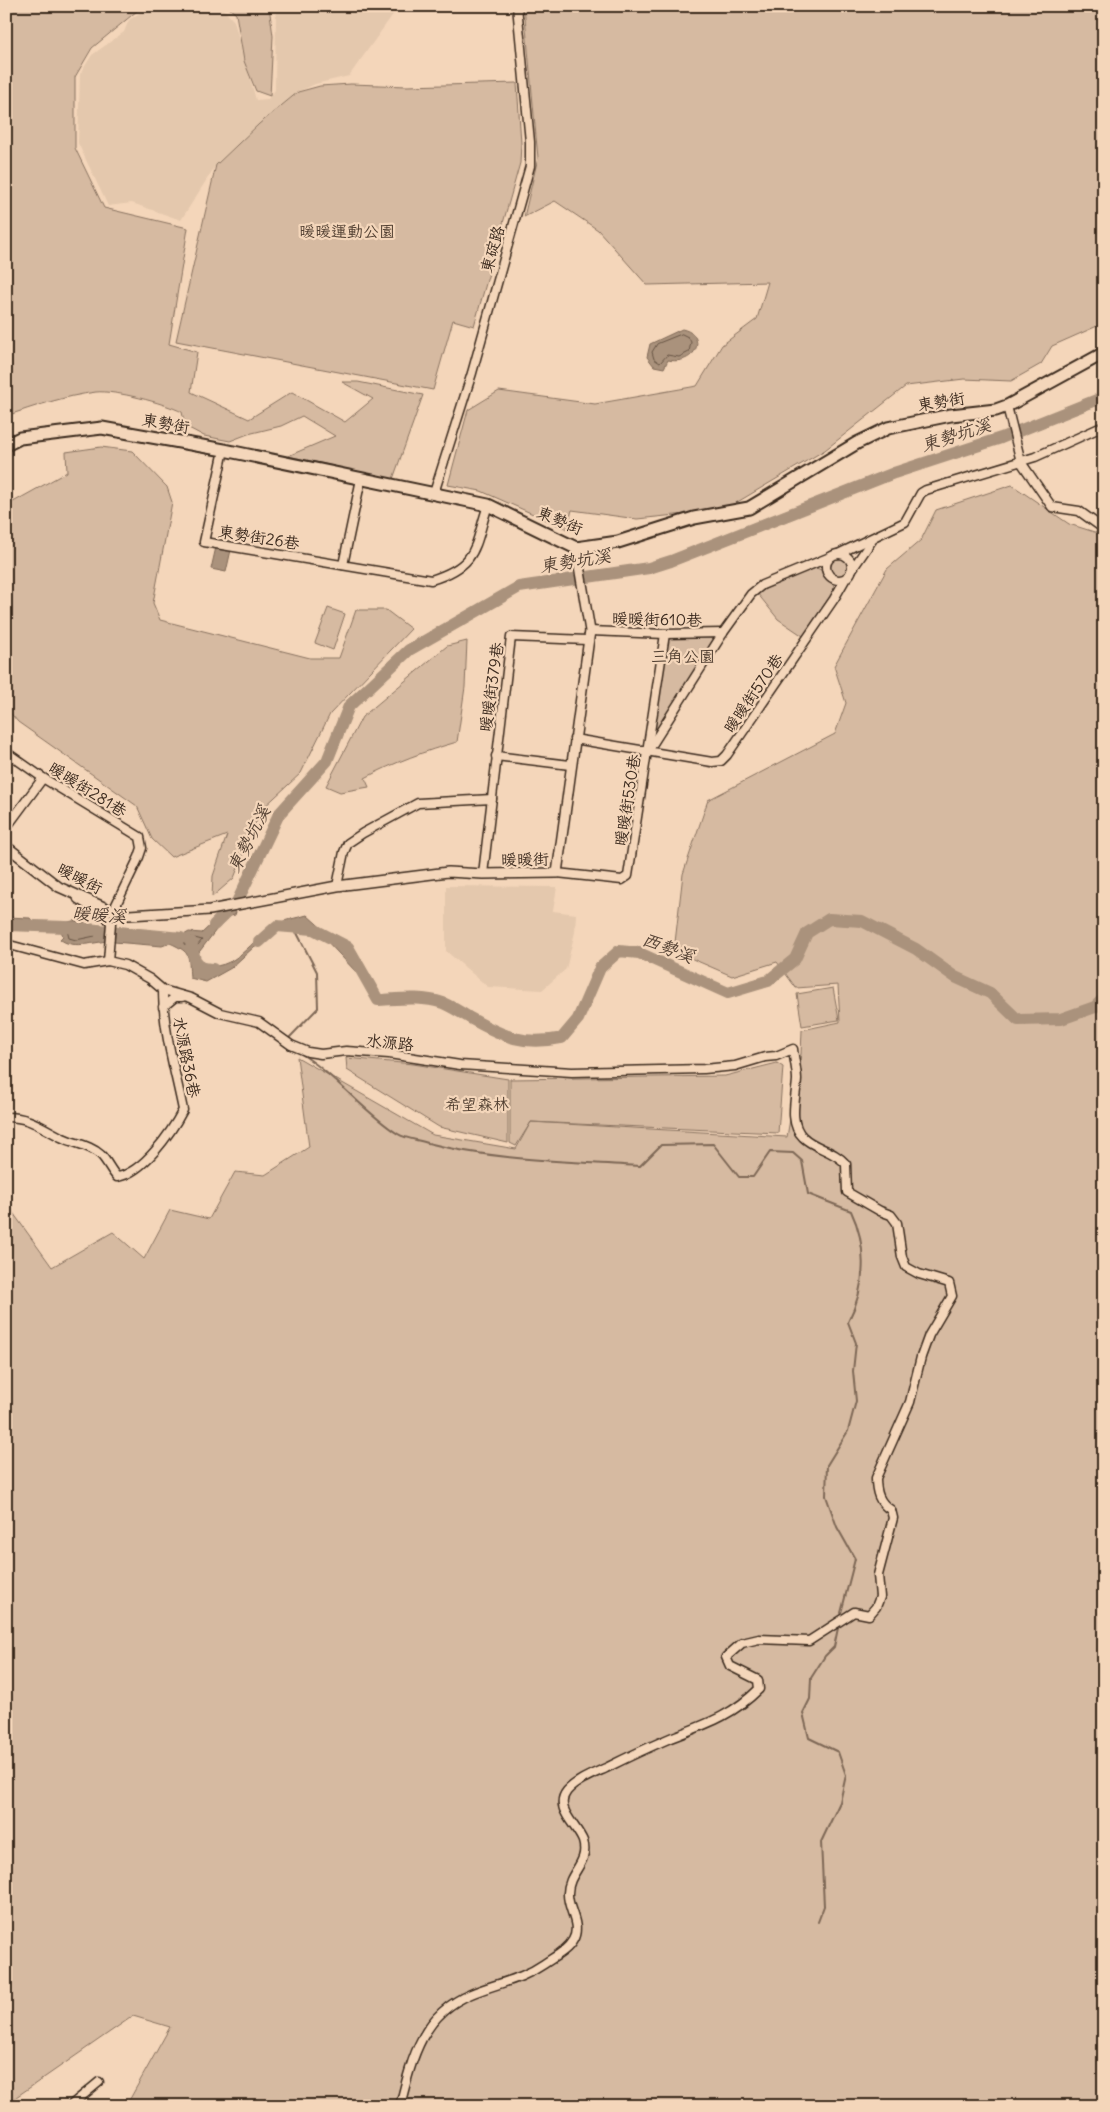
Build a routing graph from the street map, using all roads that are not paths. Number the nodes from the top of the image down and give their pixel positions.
1 (517, 6) edge
2 (1104, 353) edge
3 (1008, 411) junction
4 (1104, 426) edge
5 (6, 446) edge
6 (224, 450) junction
7 (1020, 457) junction
8 (361, 479) junction
9 (434, 493) junction
10 (488, 505) junction
11 (1104, 529) edge
12 (875, 538) junction
13 (577, 552) junction
14 (834, 556) junction
15 (343, 565) junction
16 (849, 574) junction
17 (590, 631) junction
18 (664, 634) junction
19 (723, 634) junction
20 (587, 640) junction
21 (574, 739) junction
22 (6, 752) edge
23 (648, 752) junction
24 (496, 756) junction
25 (570, 765) junction
26 (43, 778) junction
27 (492, 799) junction
28 (6, 828) edge
29 (6, 846) edge
30 (557, 873) junction
31 (483, 874) junction
32 (337, 886) junction
33 (59, 887) junction
34 (113, 912) junction
35 (6, 944) edge
36 (108, 960) junction
37 (164, 990) junction
38 (191, 998) junction
39 (163, 1007) junction
40 (6, 1117) edge
41 (99, 2082) dead end
42 (70, 2106) edge
43 (400, 2106) edge

1 - 9 street, 東碇路
2 - 3 main road, 東勢街
3 - 7 street
3 - 13 main road, 東勢街
4 - 7 street
5 - 6 main road, 東勢街
6 - 8 main road, 東勢街
6 - 15 street, 東勢街26巷
7 - 11 street
7 - 12 street
8 - 9 main road, 東勢街
8 - 15 street
9 - 10 main road, 東勢街
10 - 13 main road, 東勢街
10 - 15 street, 東勢街26巷
12 - 14 street, 暖暖街530巷
12 - 16 street, 暖暖街570巷
13 - 17 street, 暖暖街
14 - 16 street
14 - 16 street
14 - 19 street, 暖暖街530巷
16 - 23 street, 暖暖街570巷
17 - 18 street, 暖暖街610巷
17 - 20 street, 暖暖街
18 - 19 street, 暖暖街610巷
18 - 23 street
19 - 23 street, 暖暖街530巷
20 - 21 street, 暖暖街
20 - 24 street, 暖暖街379巷
21 - 23 street, 暖暖街570巷
21 - 25 street, 暖暖街
22 - 26 street, 暖暖街281巷
23 - 30 street, 暖暖街530巷
24 - 25 street, 暖暖街379巷
24 - 27 street, 暖暖街379巷
25 - 30 street, 暖暖街
26 - 28 street
26 - 34 street, 暖暖街281巷
27 - 31 street, 暖暖街379巷
27 - 32 street
29 - 33 street, 暖暖街
30 - 31 street, 暖暖街
31 - 32 street, 暖暖街
32 - 34 street, 暖暖街
33 - 34 street, 暖暖街
33 - 36 street
35 - 36 street
36 - 37 street, 水源路
37 - 38 street, 水源路
37 - 39 street, 水源路36巷
38 - 39 street
38 - 43 street, 水源路
39 - 40 street, 水源路36巷
41 - 42 street

